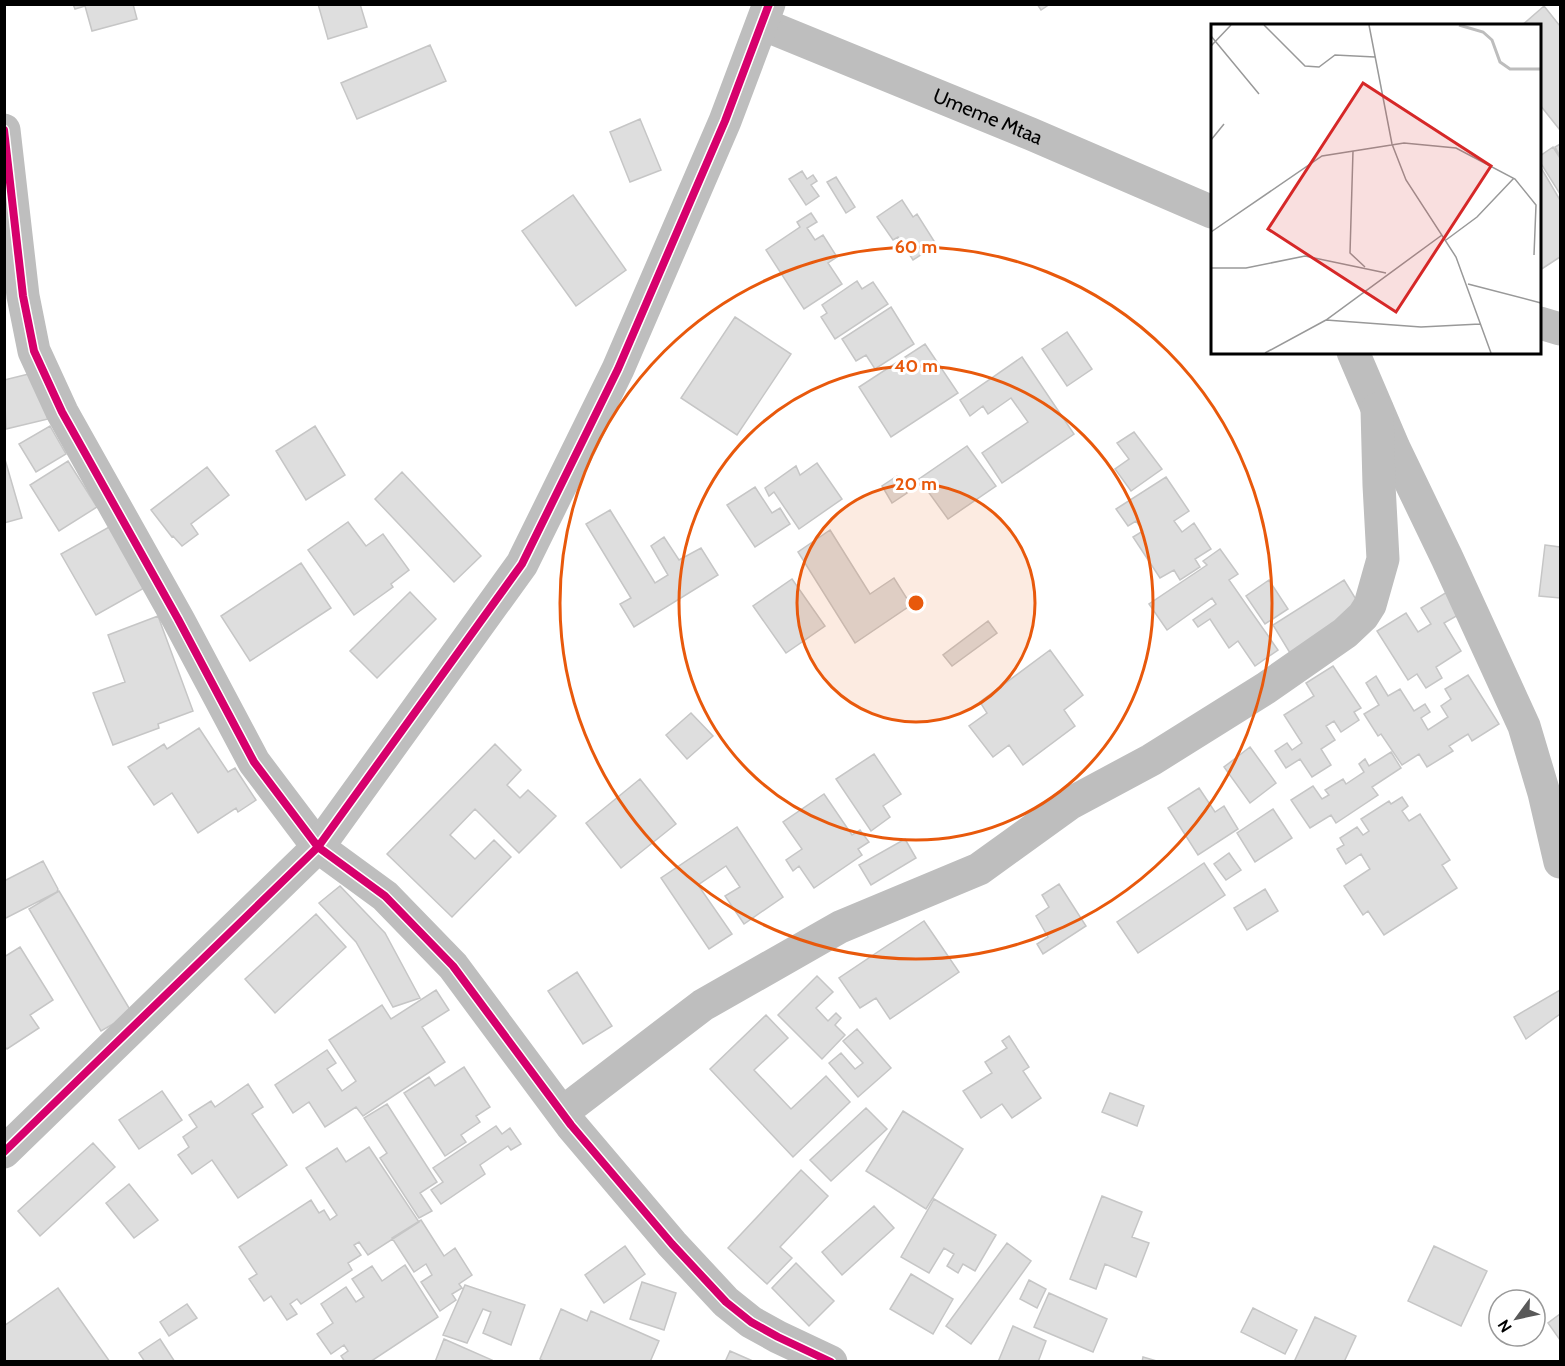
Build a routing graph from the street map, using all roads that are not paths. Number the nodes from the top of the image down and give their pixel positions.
1 (765, 14) edge
2 (4, 130) edge
3 (1211, 212) edge
4 (1541, 324) edge
5 (1560, 329) edge
6 (1354, 354) edge
7 (1377, 409) junction
8 (318, 847) junction
9 (1560, 862) edge
10 (562, 1112) junction
11 (4, 1152) edge
12 (831, 1362) edge

1 - 3 street, Umeme Mtaa
1 - 8 street
2 - 8 street
4 - 5 street
6 - 7 street
7 - 9 street
7 - 10 street
8 - 10 street
8 - 11 street
10 - 12 street

